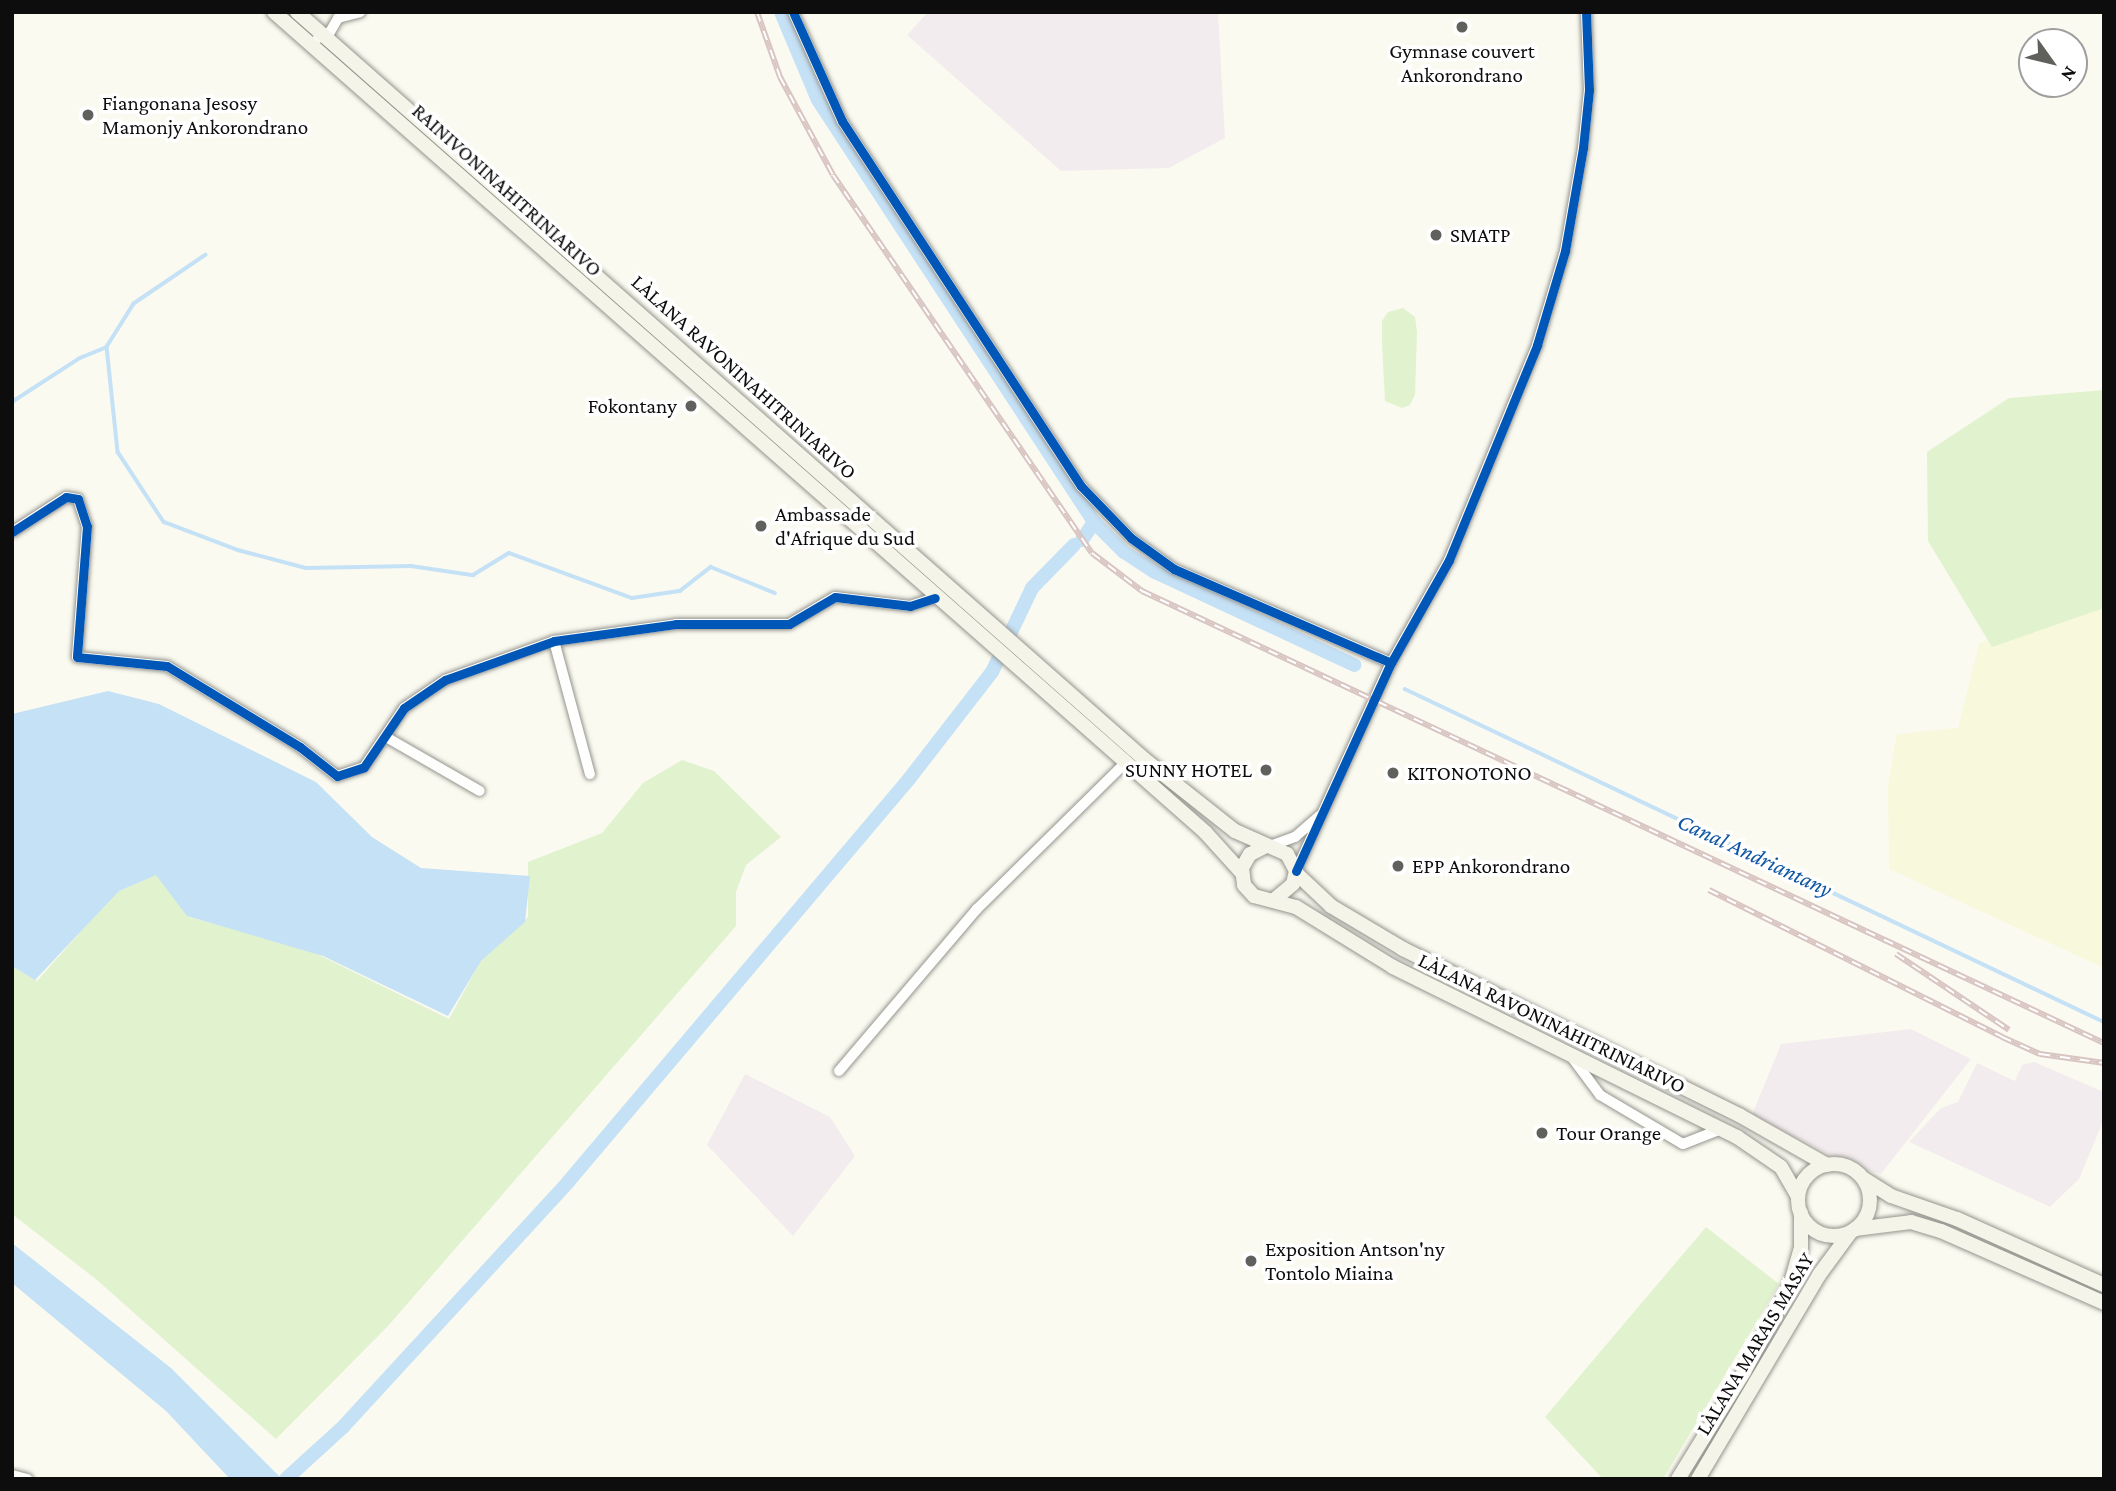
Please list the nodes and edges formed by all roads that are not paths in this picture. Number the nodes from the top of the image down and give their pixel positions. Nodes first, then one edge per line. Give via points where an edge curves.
1 (274, 12) edge
2 (297, 12) edge
3 (360, 12) edge
4 (793, 12) edge
5 (1586, 12) edge
6 (323, 33) junction
7 (310, 44) junction
8 (12, 532) edge
9 (935, 598) junction
10 (554, 641) junction
11 (994, 649) joint
12 (1391, 663) junction
13 (386, 737) junction
14 (1125, 763) junction
15 (590, 774) dead end
16 (480, 791) dead end
17 (1324, 812) junction
18 (1268, 846) junction
19 (1296, 872) junction
20 (1242, 873) junction
21 (1274, 900) junction
22 (1568, 1053) junction
23 (839, 1071) dead end
24 (1721, 1129) junction
25 (1826, 1165) junction
26 (1864, 1179) junction
27 (1798, 1197) junction
28 (1801, 1213) junction
29 (1853, 1231) junction
30 (2104, 1286) edge
31 (2104, 1303) edge
32 (12, 1475) edge
33 (27, 1479) edge
34 (1678, 1479) edge
35 (1698, 1479) edge

1 - 7 main road, RAINIVONINAHITRINIARIVO
2 - 6 main road, LÀLANA RAVONINAHITRINIARIVO
3 - 6 street via 338,18 330,32
4 - 12 street via 842,121 1082,486 1131,538 1174,569
5 - 12 street via 1589,90 1583,148 1572,218 1547,316 1449,560
6 - 7 street
6 - 18 main road, LÀLANA RAVONINAHITRINIARIVO via 1188,795 1235,831
7 - 9 main road, RAINIVONINAHITRINIARIVO
8 - 13 street via 66,497 78,499 85,510 77,657 167,666 300,747 337,776 364,767
9 - 10 street via 910,606 835,597 789,624 676,624
9 - 11 main road, RAINIVONINAHITRINIARIVO
10 - 13 street via 445,680 404,708
10 - 15 street
11 - 14 main road, LÀLANA RAVONINAHITRINIARIVO
12 - 17 street
13 - 16 street
14 - 20 main road, LÀLANA RAVONINAHITRINIARIVO via 1220,846
14 - 23 street via 977,909
17 - 18 street via 1305,831
17 - 19 street
18 - 19 main road, LÀLANA RAVONINAHITRINIARIVO via 1287,854
18 - 20 main road via 1247,858
19 - 21 main road via 1288,893
19 - 25 main road, LÀLANA RAVONINAHITRINIARIVO via 1341,914 1440,969 1740,1115
20 - 21 main road, LÀLANA RAVONINAHITRINIARIVO via 1250,893
21 - 22 main road, LÀLANA RAVONINAHITRINIARIVO via 1296,907 1431,986
22 - 24 main road, LÀLANA RAVONINAHITRINIARIVO
22 - 24 street via 1600,1095 1683,1144
24 - 27 main road, LÀLANA RAVONINAHITRINIARIVO via 1781,1167
25 - 26 main road via 1851,1168
25 - 27 main road via 1807,1177
26 - 29 main road via 1870,1201
26 - 30 main road via 1891,1196 1957,1219
27 - 28 main road
28 - 29 main road via 1821,1234
28 - 34 main road, LÀLANA MARAIS MASAY via 1799,1260 1784,1298
29 - 31 main road via 1911,1222 1958,1237
29 - 35 main road, LÀLANA MARAIS MASAY via 1822,1270
32 - 33 street

